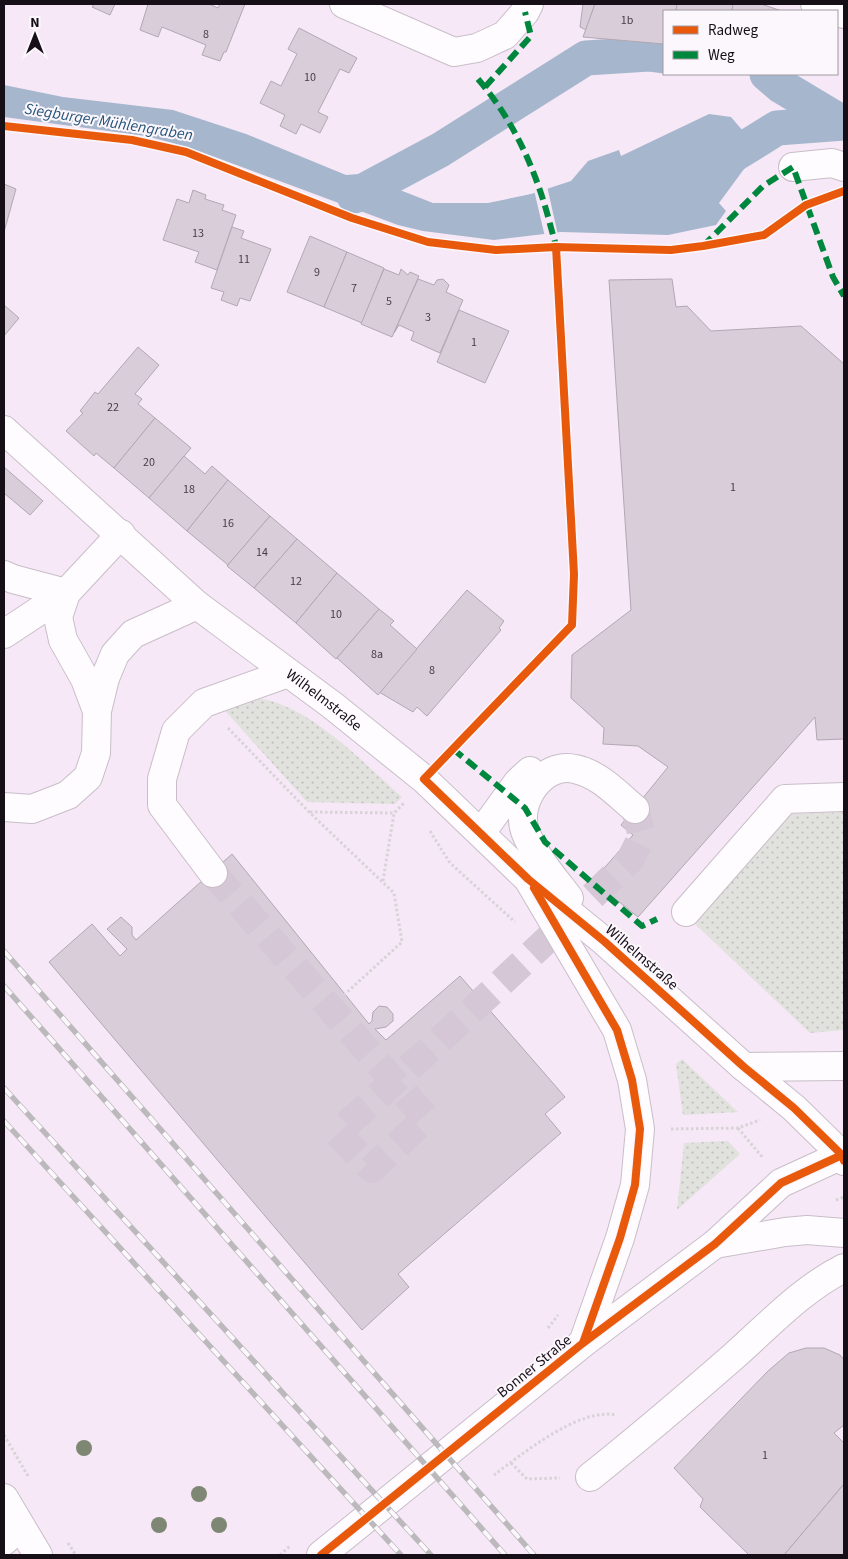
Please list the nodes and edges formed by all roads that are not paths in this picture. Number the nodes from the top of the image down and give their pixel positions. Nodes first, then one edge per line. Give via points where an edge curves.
1 (344, 4) edge
2 (529, 4) edge
3 (815, 4) edge
4 (832, 10) edge
5 (838, 165) edge
6 (793, 167) dead end
7 (4, 430) edge
8 (121, 534) junction
9 (4, 575) edge
10 (4, 587) edge
11 (66, 593) junction
12 (4, 597) edge
13 (196, 605) junction
14 (4, 634) edge
15 (288, 673) junction
16 (97, 710) junction
17 (844, 797) edge
18 (4, 807) edge
19 (481, 833) junction
20 (212, 873) tunnel mouth
21 (528, 879) junction
22 (686, 912) dead end
23 (605, 942) junction
24 (844, 1066) edge
25 (744, 1067) junction
26 (843, 1156) edge
27 (844, 1233) edge
28 (715, 1244) junction
29 (844, 1268) edge
30 (584, 1343) junction
31 (590, 1477) dead end
32 (4, 1498) edge
33 (12, 1534) edge
34 (38, 1555) edge
35 (322, 1555) edge

1 - 2 street via 454,52 477,48 505,35
3 - 4 street
5 - 6 street
7 - 8 street, Wilhelmstraße
8 - 11 street
8 - 13 street, Wilhelmstraße
9 - 11 street
10 - 11 street
11 - 12 street
11 - 14 street
11 - 16 street via 58,617 63,640 86,679
13 - 15 street, Wilhelmstraße
13 - 16 street via 133,634 115,654
15 - 19 street, Wilhelmstraße via 424,779
15 - 20 street via 204,703 176,731 162,779 162,805
16 - 18 street via 96,753 88,777 68,795 32,809
17 - 22 street via 785,799
19 - 21 street, Wilhelmstraße
19 - 23 street via 518,782 552,757 580,755 606,768 638,804 599,778 574,768 553,769 530,790 524,804 524,829 538,859
21 - 23 street, Wilhelmstraße
21 - 30 street via 617,1030 632,1080 640,1129 635,1185
23 - 25 street, Wilhelmstraße
24 - 25 street
25 - 26 street, Wilhelmstraße via 794,1108
26 - 28 street, Bonner Straße via 781,1183
27 - 28 street via 807,1230
28 - 30 street, Bonner Straße
29 - 31 street via 824,1278 657,1424
30 - 35 street, Bonner Straße
32 - 33 street
33 - 34 street

